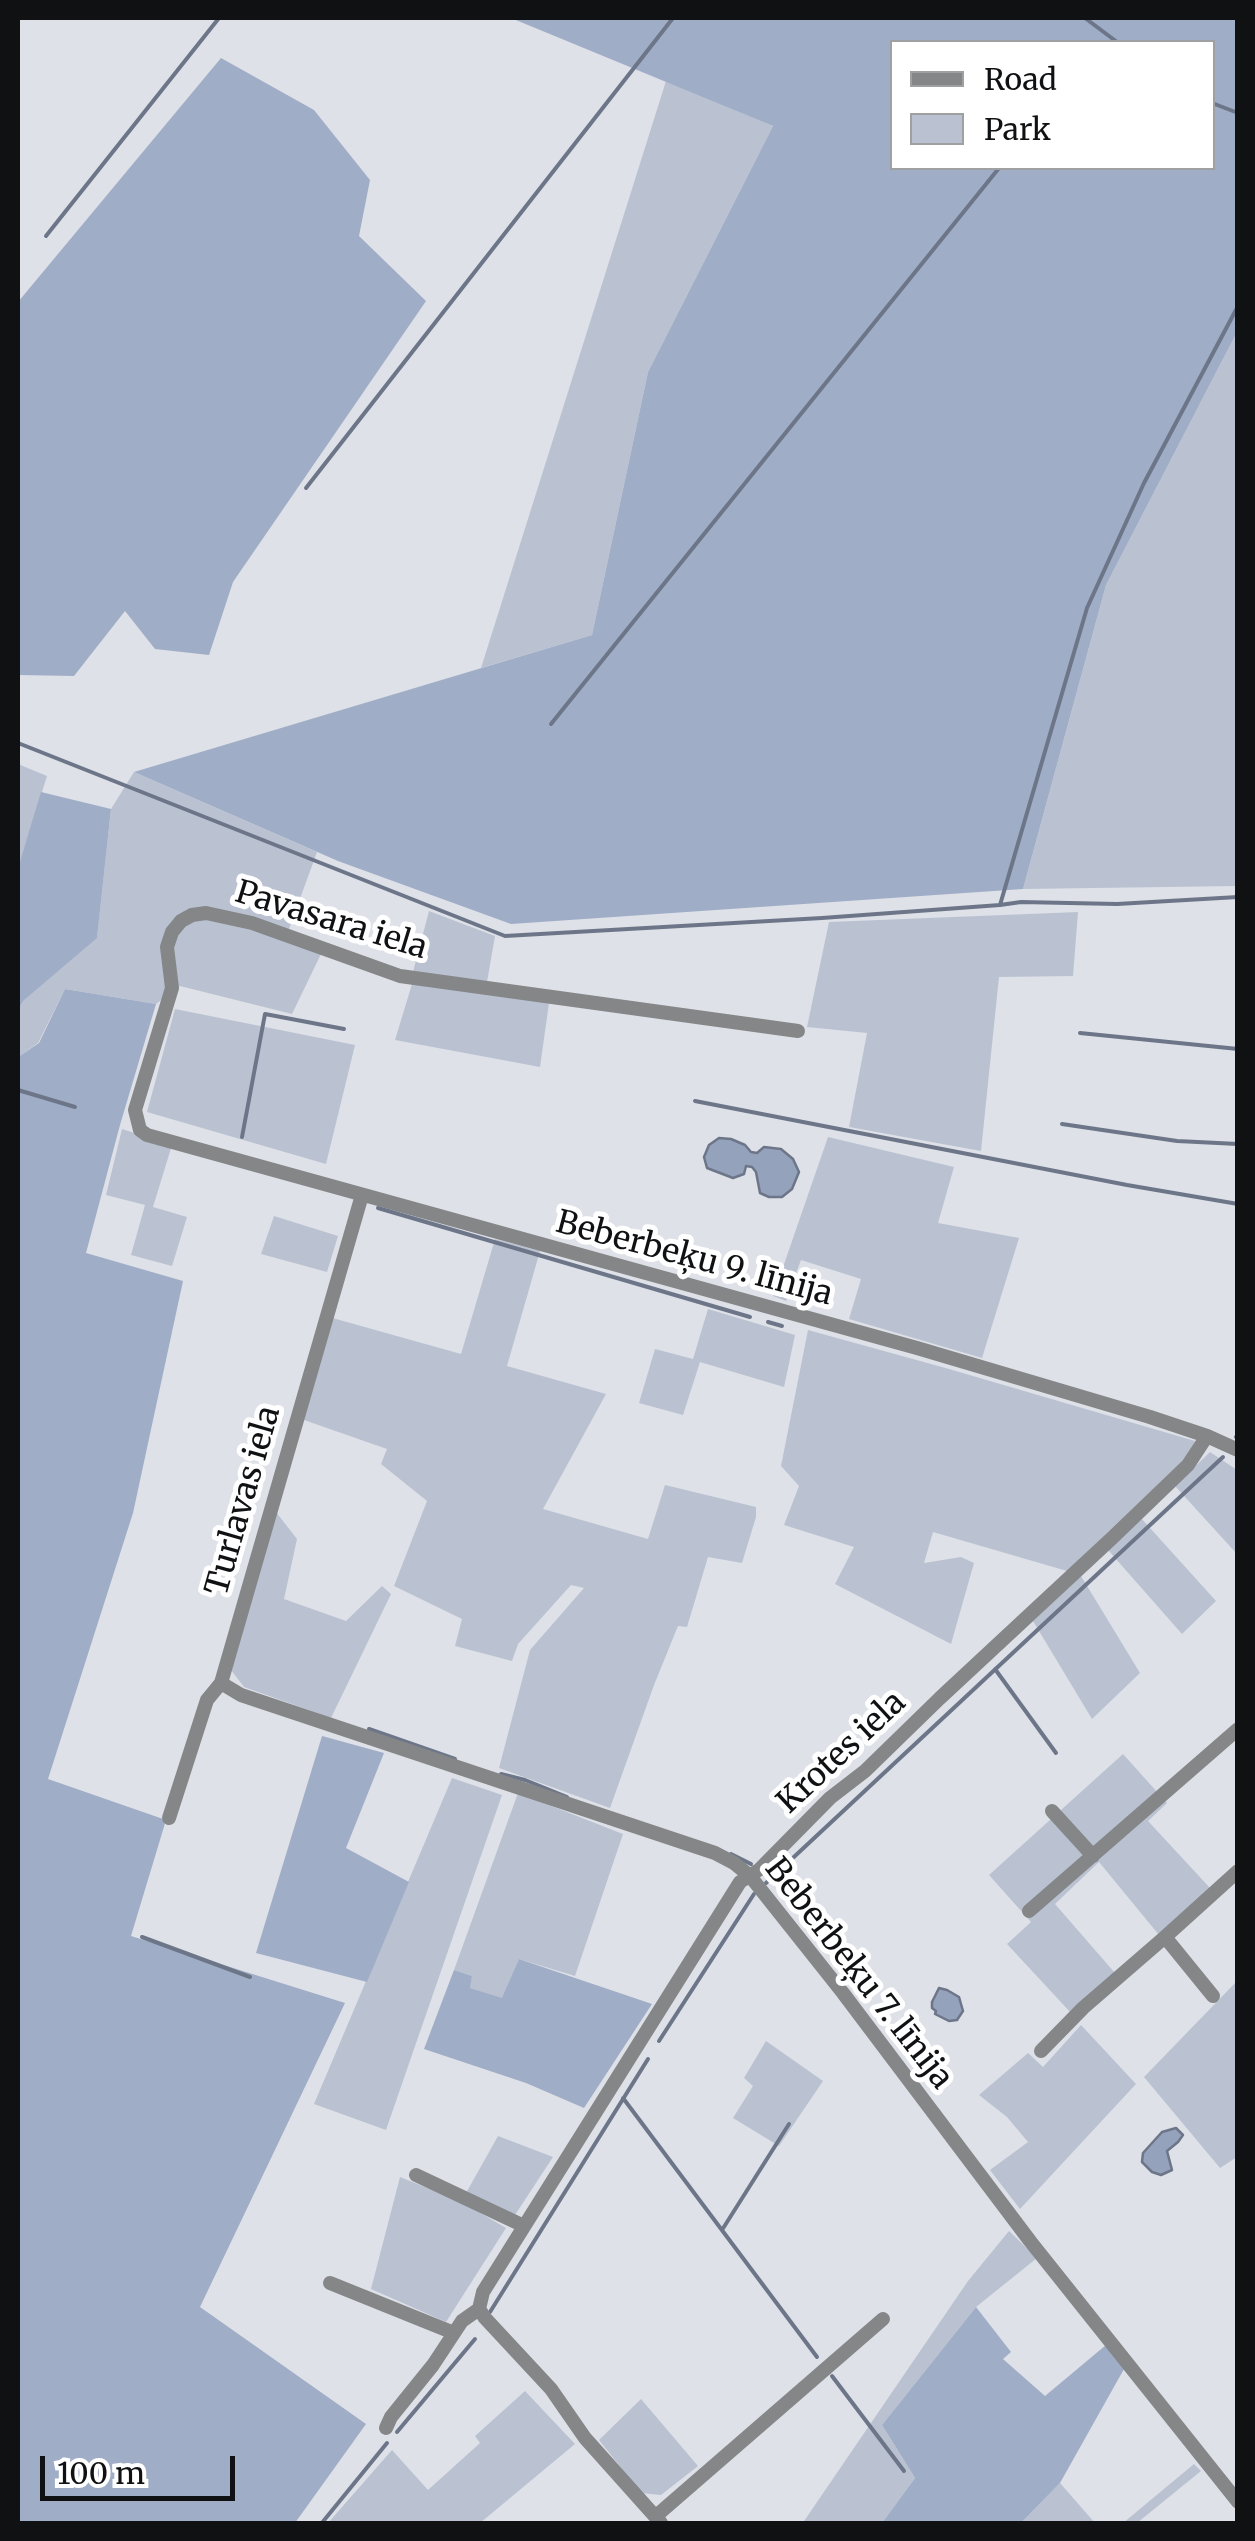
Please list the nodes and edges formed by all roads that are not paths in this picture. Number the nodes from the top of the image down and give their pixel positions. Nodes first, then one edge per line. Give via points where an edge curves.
1 (798, 1031) dead end
2 (138, 1125) joint
3 (362, 1195) junction
4 (1207, 1436) junction
5 (1238, 1450) edge
6 (221, 1683) junction
7 (1238, 1729) edge
8 (1052, 1810) dead end
9 (170, 1818) dead end
10 (1093, 1856) junction
11 (1238, 1871) edge
12 (750, 1876) junction
13 (1029, 1911) dead end
14 (1165, 1937) junction
15 (1214, 1996) dead end
16 (1040, 2051) dead end
17 (416, 2175) dead end
18 (524, 2226) junction
19 (330, 2283) dead end
20 (479, 2309) junction
21 (883, 2318) dead end
22 (454, 2332) junction
23 (386, 2428) dead end
24 (1238, 2502) edge
25 (659, 2520) edge

1 - 2 street, Pavasara iela via 400,976 206,912 181,921 167,946 172,988 135,1110
2 - 3 street, Beberbeķu 9. līnija via 147,1135
3 - 4 street, Beberbeķu 9. līnija
3 - 6 street, Turlavas iela
4 - 5 street, Beberbeķu 9. līnija
4 - 12 street, Krotes iela via 1188,1465
6 - 9 street, Turlavas iela via 208,1700
6 - 12 street, Beberbeķu 7. līnija via 240,1695 714,1854
7 - 10 street
8 - 10 street
10 - 13 street
11 - 14 street
12 - 18 street, Krotes iela via 740,1882
12 - 24 street, Beberbeķu 7. līnija
14 - 15 street
14 - 16 street
17 - 18 street
18 - 20 street, Krotes iela
19 - 22 street
20 - 22 street
20 - 25 street
21 - 25 street
22 - 23 street

